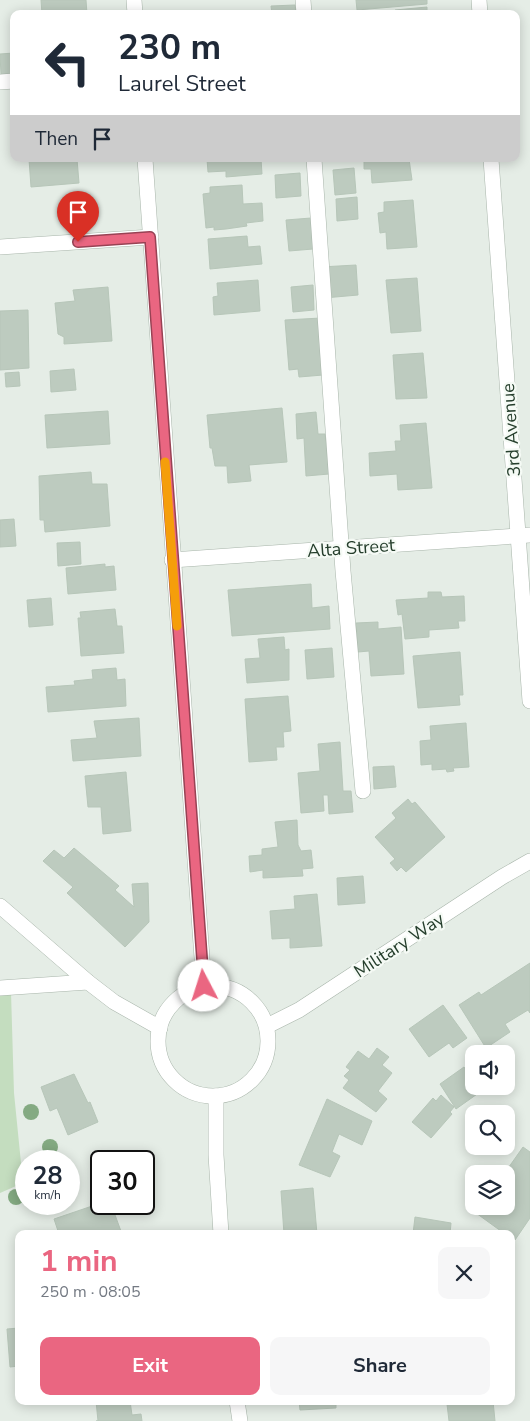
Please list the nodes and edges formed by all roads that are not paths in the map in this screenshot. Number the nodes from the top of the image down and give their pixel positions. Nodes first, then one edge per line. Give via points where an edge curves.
1 (145, 162) edge
2 (314, 162) edge
3 (491, 162) edge
4 (150, 237) junction
5 (0, 247) edge
6 (524, 536) edge
7 (342, 548) junction
8 (172, 560) junction
9 (530, 701) edge
10 (362, 791) dead end
11 (530, 861) edge
12 (0, 906) edge
13 (88, 982) junction
14 (204, 986) junction
15 (0, 988) edge
16 (267, 1026) junction
17 (160, 1028) junction
18 (216, 1096) junction
19 (221, 1230) edge
20 (238, 1405) edge
21 (240, 1421) edge

1 - 4 street
2 - 7 street
3 - 6 street, 3rd Avenue
4 - 5 street
4 - 8 street
6 - 7 street, Alta Street
6 - 9 street, 3rd Avenue
7 - 8 street, Alta Street
7 - 10 street
8 - 14 street
11 - 16 street, Military Way via 298,1010
12 - 13 street
13 - 15 street
13 - 17 street via 114,1002
14 - 16 street via 230,988 247,996 259,1009
14 - 17 street via 176,1000 165,1013
16 - 18 street via 268,1046 263,1065 252,1081 235,1092
17 - 18 street via 158,1045 171,1076 184,1088
18 - 19 street
20 - 21 street

